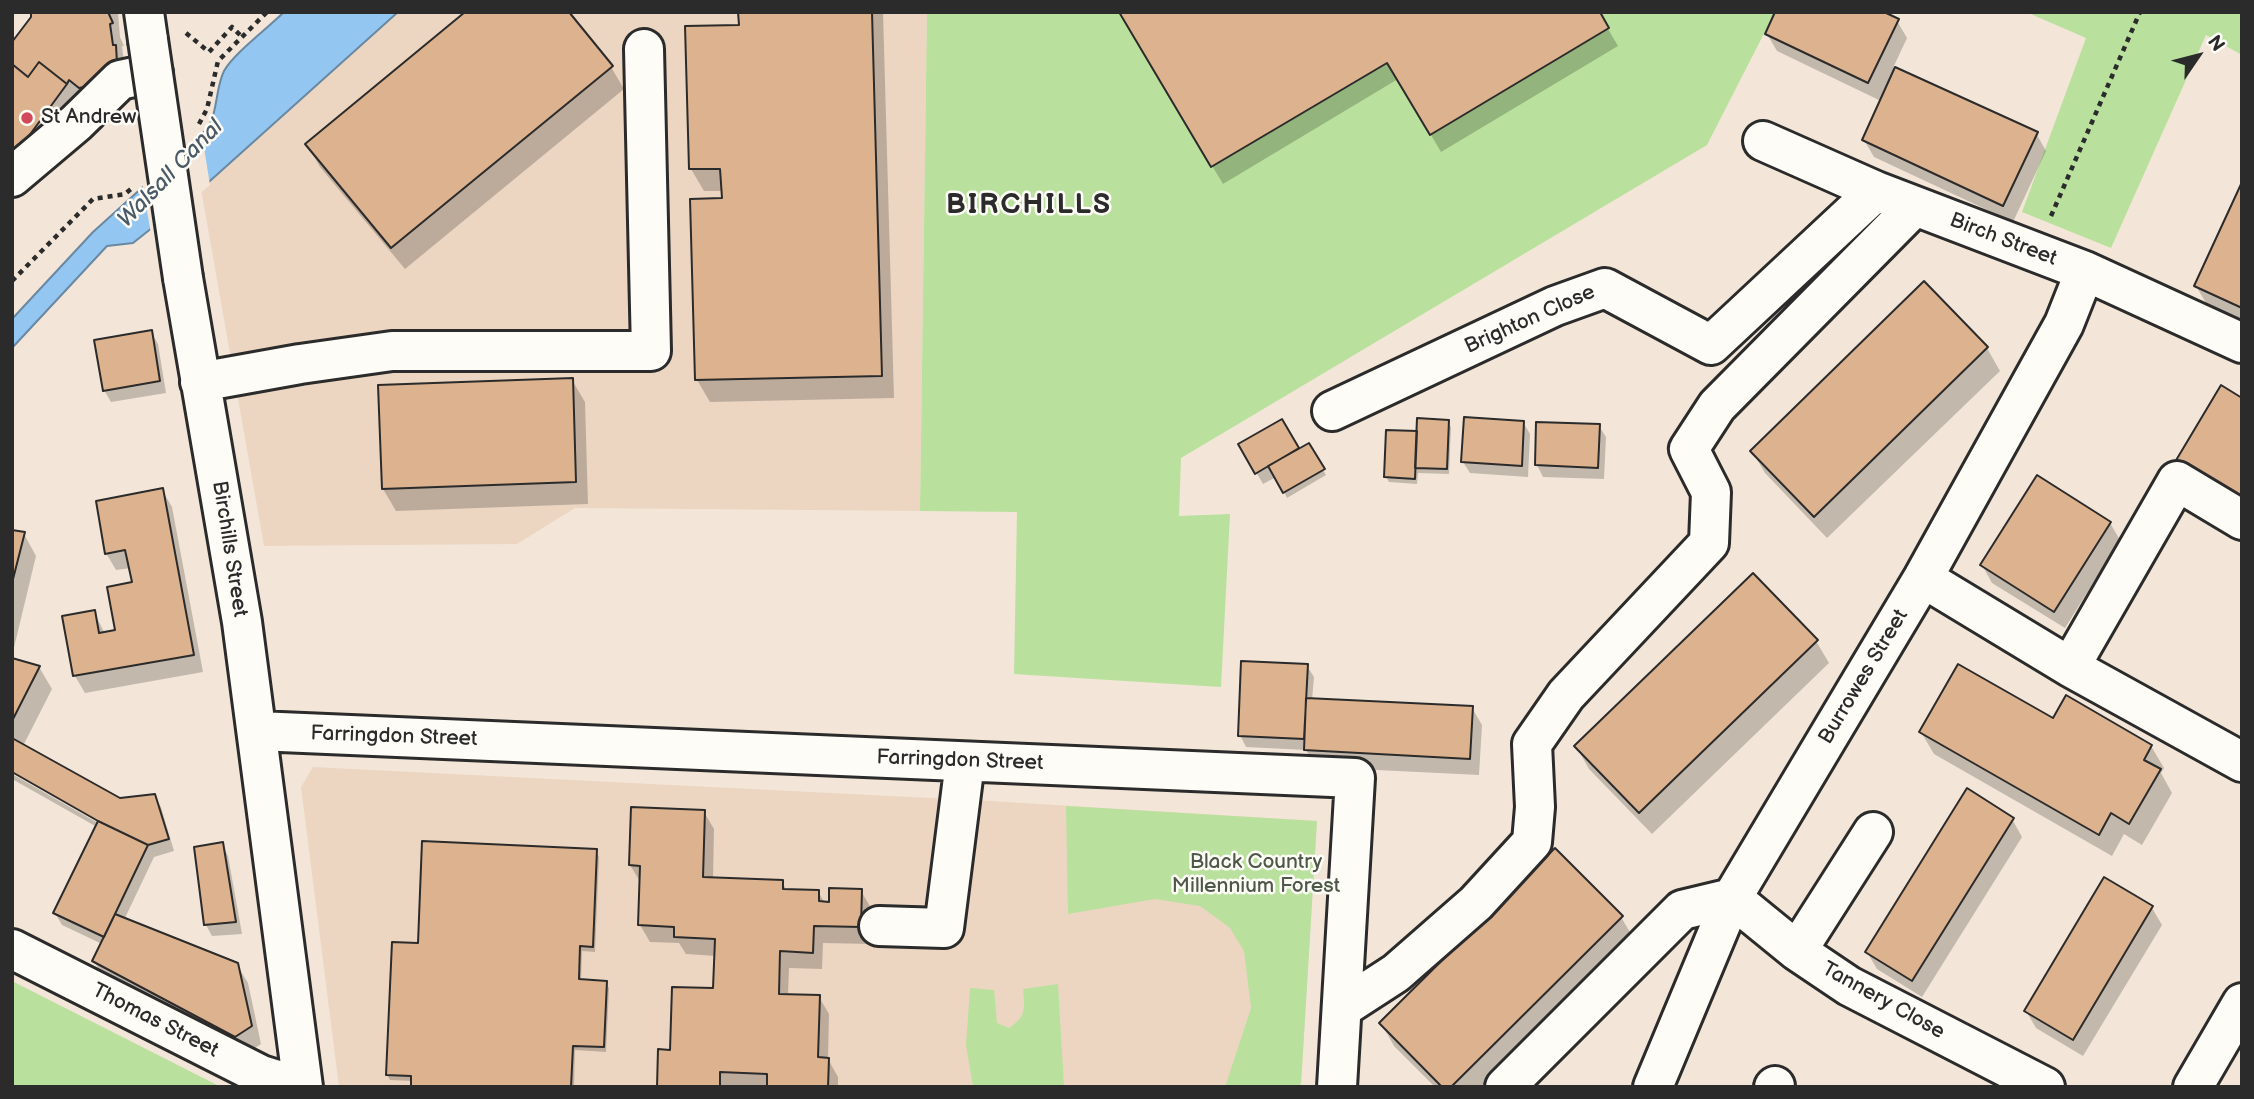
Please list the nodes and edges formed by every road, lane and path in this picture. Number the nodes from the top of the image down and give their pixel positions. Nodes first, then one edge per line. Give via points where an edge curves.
1 (2140, 12) edge
2 (185, 31) dead end
3 (241, 36) dead end
4 (148, 41) edge
5 (644, 49) dead end
6 (1763, 141) dead end
7 (12, 177) edge
8 (1876, 191) junction
9 (1915, 206) junction
10 (2035, 252) junction
11 (2085, 271) junction
12 (2242, 343) edge
13 (200, 382) junction
14 (1332, 411) dead end
15 (2242, 520) edge
16 (1923, 578) junction
17 (2070, 667) junction
18 (257, 732) junction
19 (964, 762) junction
20 (2242, 762) edge
21 (1873, 832) dead end
22 (1732, 898) junction
23 (879, 926) dead end
24 (12, 949) edge
25 (1797, 951) junction
26 (2242, 1003) edge
27 (1342, 1008) junction
28 (302, 1082) edge
29 (1337, 1087) edge
30 (1505, 1087) edge
31 (1653, 1087) edge
32 (2045, 1087) edge
33 (2193, 1087) edge

1 - 10 path
2 - 3 path via 209,52 232,27
4 - 7 main road via 120,80
4 - 13 main road, Birchills Street, bridge
5 - 13 main road via 651,351 393,351
6 - 8 main road, Birch Street
8 - 9 main road, Birch Street
8 - 14 main road, Brighton Close via 1711,345 1605,288 1555,306
9 - 10 main road, Birch Street
9 - 27 main road via 1717,406 1689,449 1711,492 1709,543 1566,695 1532,744 1532,842 1476,903 1387,981
10 - 11 main road, Birch Street
11 - 12 main road, Birch Street
11 - 16 main road, Burrowes Street via 2064,324
13 - 18 main road, Birchills Street
15 - 17 main road via 2177,481
16 - 17 main road
16 - 22 main road, Burrowes Street
17 - 20 main road
18 - 19 main road, Farringdon Street
18 - 28 main road, Birchills Street
19 - 23 main road via 944,928
19 - 27 main road, Farringdon Street via 1354,778
21 - 25 main road
22 - 25 main road, Tannery Close
22 - 30 main road via 1682,910
22 - 31 main road, Burrowes Street
24 - 28 main road, Thomas Street via 261,1075
25 - 32 main road, Tannery Close via 1849,986
26 - 33 main road
27 - 29 main road, Farringdon Street

